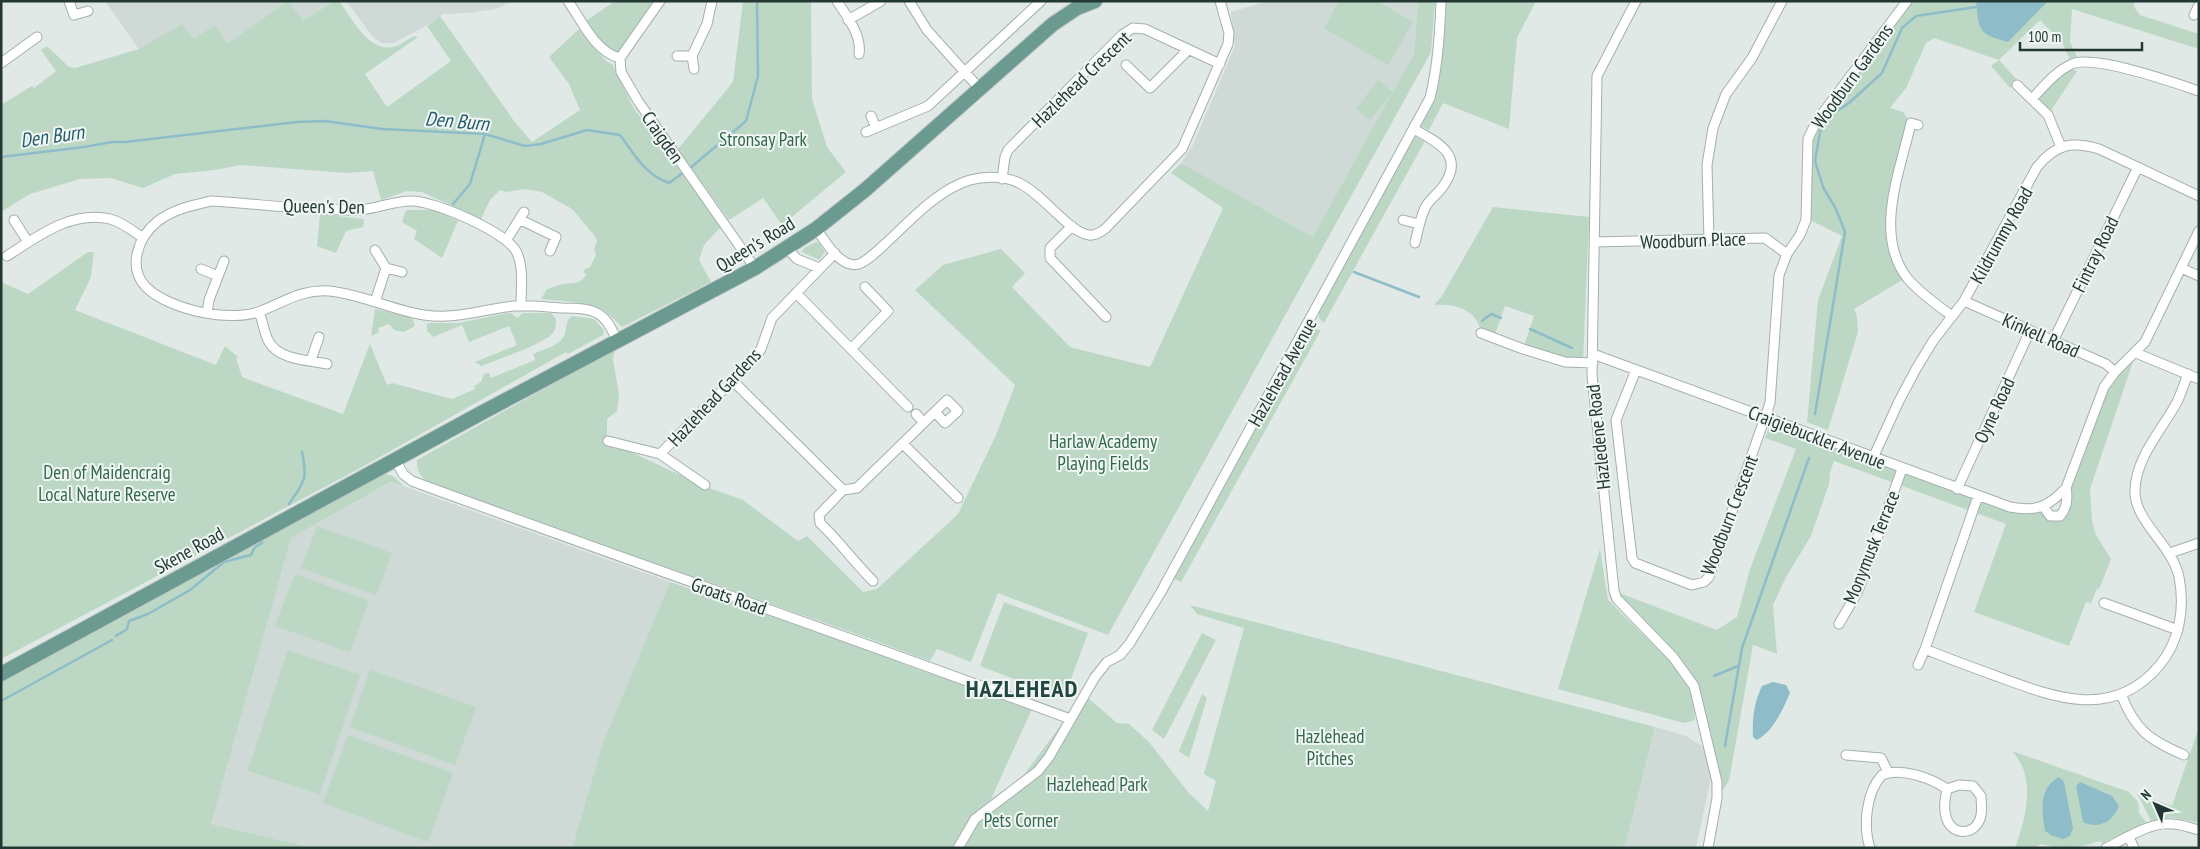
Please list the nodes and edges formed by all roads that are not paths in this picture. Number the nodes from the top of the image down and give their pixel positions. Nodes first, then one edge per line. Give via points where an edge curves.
1 (68, 1) edge
2 (568, 1) edge
3 (660, 1) edge
4 (712, 1) edge
5 (837, 1) edge
6 (881, 1) edge
7 (909, 1) edge
8 (1041, 1) edge
9 (1095, 1) edge
10 (1220, 1) edge
11 (1441, 1) edge
12 (1636, 1) edge
13 (1782, 1) edge
14 (1907, 1) edge
15 (2199, 5) edge
16 (88, 11) dead end
17 (2194, 15) dead end
18 (848, 20) junction
19 (37, 37) dead end
20 (1188, 50) junction
21 (859, 54) dead end
22 (677, 56) dead end
23 (692, 56) junction
24 (620, 58) junction
25 (1, 63) edge
26 (1220, 64) junction
27 (1126, 65) dead end
28 (694, 69) dead end
29 (964, 72) junction
30 (2017, 85) dead end
31 (980, 89) junction
32 (2199, 91) edge
33 (2032, 99) junction
34 (871, 116) dead end
35 (1918, 125) dead end
36 (876, 128) junction
37 (1414, 129) junction
38 (866, 132) dead end
39 (2061, 147) junction
40 (2138, 167) junction
41 (1002, 178) junction
42 (2199, 196) edge
43 (14, 220) dead end
44 (1403, 220) dead end
45 (1419, 224) junction
46 (1072, 226) junction
47 (816, 229) junction
48 (2199, 231) edge
49 (143, 238) junction
50 (507, 240) junction
51 (1709, 240) junction
52 (28, 242) junction
53 (1594, 242) junction
54 (1415, 243) dead end
55 (787, 248) junction
56 (375, 250) dead end
57 (550, 251) dead end
58 (835, 253) junction
59 (1787, 254) junction
60 (7, 256) dead end
61 (224, 261) dead end
62 (386, 268) junction
63 (755, 268) junction
64 (819, 268) junction
65 (2181, 268) junction
66 (201, 269) dead end
67 (402, 272) dead end
68 (218, 276) junction
69 (2199, 276) edge
70 (865, 287) dead end
71 (796, 294) junction
72 (1964, 301) junction
73 (375, 302) junction
74 (521, 306) junction
75 (259, 312) junction
76 (207, 313) junction
77 (1106, 316) dead end
78 (1952, 316) junction
79 (2030, 331) junction
80 (1481, 333) dead end
81 (319, 337) dead end
82 (617, 340) junction
83 (2053, 340) junction
84 (851, 349) junction
85 (2136, 353) junction
86 (1593, 359) junction
87 (311, 360) junction
88 (327, 364) dead end
89 (1636, 370) junction
90 (2115, 372) junction
91 (2188, 374) junction
92 (2199, 379) edge
93 (733, 381) junction
94 (908, 406) dead end
95 (935, 412) dead end
96 (916, 414) dead end
97 (1765, 417) junction
98 (924, 423) junction
99 (608, 441) dead end
100 (903, 444) junction
101 (660, 454) junction
102 (1872, 458) junction
103 (396, 461) junction
104 (1902, 469) junction
105 (705, 485) dead end
106 (2066, 488) junction
107 (1957, 489) junction
108 (843, 490) junction
109 (1978, 496) junction
110 (958, 498) dead end
111 (2043, 506) junction
112 (2199, 543) edge
113 (2170, 553) junction
114 (873, 581) dead end
115 (2104, 603) dead end
116 (1838, 624) dead end
117 (2178, 630) junction
118 (1925, 649) junction
119 (1918, 665) dead end
120 (1, 674) edge
121 (2121, 694) junction
122 (1070, 719) junction
123 (1846, 755) dead end
124 (2184, 755) dead end
125 (1885, 774) junction
126 (1947, 789) junction
127 (2199, 830) edge
128 (2129, 837) junction
129 (958, 848) edge
130 (1708, 848) edge
131 (1870, 848) edge
132 (2106, 848) edge
133 (2134, 848) edge

1 - 16 street via 74,15
2 - 24 street via 596,42 609,56
3 - 24 street
4 - 23 street via 707,24
5 - 18 street
6 - 18 street
7 - 29 street via 927,30
8 - 29 street
9 - 31 main road, Queen's Road via 1077,8 1054,24
10 - 26 street via 1228,44
11 - 37 street, Hazlehead Avenue via 1435,77 1430,98
12 - 53 street, Hazledene Road via 1597,76
13 - 51 street via 1752,58 1726,94 1712,128 1707,165
14 - 59 street, Woodburn Gardens via 1816,122 1808,139 1806,220
15 - 17 street
18 - 21 street via 858,38
19 - 25 street
20 - 26 street, Hazlehead Crescent
20 - 27 street, Hazlehead Crescent via 1150,88
20 - 41 street, Hazlehead Crescent via 1145,29 1133,28 1122,35 1008,150
22 - 23 street
23 - 28 street
24 - 63 street, Craigden via 622,72 638,101
26 - 46 street via 1176,157 1099,233 1090,235
29 - 31 street
29 - 36 street via 928,106
30 - 33 street
31 - 47 main road, Queen's Road via 901,160
32 - 33 street via 2122,67 2075,63 2052,78
33 - 39 street via 2048,115
34 - 36 street
35 - 78 street via 1911,124 1909,132 1891,211 1891,240 1899,266 1907,277
36 - 38 street
37 - 45 street via 1441,144 1452,168 1443,187 1426,206
37 - 122 street, Hazlehead Avenue via 1157,599 1130,643 1095,677
39 - 40 street via 2082,144
39 - 72 street, Kildrummy Road via 2048,154 2037,167
40 - 42 street
40 - 83 street, Fintray Road
41 - 46 street via 1019,182
41 - 58 street via 976,179 950,188 861,263 851,264
43 - 52 street
44 - 45 street
45 - 54 street
46 - 77 street via 1050,248 1050,258
47 - 55 main road, Queen's Road
47 - 58 street
48 - 65 street, Craigiebuckler Avenue
49 - 50 street, Queen's Den via 158,221 187,206 211,201 361,210 413,200 432,203
49 - 52 street via 111,219 92,217 54,227
49 - 76 street, Queen's Den via 136,256 138,276 144,285 170,303
50 - 57 street via 522,216 556,237
50 - 74 street via 517,252
51 - 53 street, Woodburn Place
51 - 59 street, Woodburn Place via 1765,238
52 - 60 street
53 - 86 street, Hazledene Road
55 - 63 main road, Queen's Road
55 - 64 street via 797,259
56 - 62 street
58 - 64 street, Hazlehead Gardens
59 - 97 street, Woodburn Gardens via 1779,275 1770,403
61 - 68 street
62 - 67 street
62 - 73 street
63 - 82 main road, Queen's Road
64 - 71 street, Hazlehead Gardens
65 - 69 street
65 - 85 street, Craigiebuckler Avenue via 2145,342
66 - 68 street
68 - 76 street
70 - 84 street via 888,311
71 - 84 street
71 - 93 street, Hazlehead Gardens via 772,318 761,349
72 - 78 street, Kildrummy Road
72 - 79 street, Kinkell Road
73 - 74 street, Queen's Den via 424,315 457,317
73 - 75 street, Queen's Den via 328,291 308,292 288,297
74 - 82 street, Queen's Den via 591,311 605,319
75 - 76 street, Queen's Den via 234,316
75 - 87 street via 274,349 285,355
78 - 102 street, Kildrummy Road via 1916,368
79 - 83 street, Kinkell Road
79 - 107 street, Oyne Road
80 - 86 street, Craigiebuckler Avenue via 1565,362
81 - 87 street
82 - 103 main road, Queen's Road
83 - 90 street, Kinkell Road via 2106,364
84 - 94 street
85 - 90 street, Craigiebuckler Avenue
85 - 91 street
86 - 89 street, Craigiebuckler Avenue
86 - 130 street, Hazledene Road via 1614,591 1617,599 1673,657 1694,686 1717,782
87 - 88 street
89 - 97 street, Craigiebuckler Avenue
89 - 97 street, Woodburn Crescent via 1616,420 1632,558 1635,563 1692,585 1710,577
90 - 106 street, Craigiebuckler Avenue via 2104,386
91 - 92 street
91 - 113 street via 2178,400 2144,458 2135,491 2142,515
93 - 101 street, Hazlehead Gardens
93 - 108 street
95 - 98 street
96 - 98 street
97 - 102 street, Craigiebuckler Avenue
98 - 100 street
99 - 101 street, Hazlehead Gardens
100 - 108 street via 857,488
100 - 110 street
101 - 105 street, Hazlehead Gardens
102 - 104 street, Craigiebuckler Avenue
103 - 120 main road, Skene Road
103 - 122 street, Groats Road via 412,481
104 - 107 street, Craigiebuckler Avenue
104 - 116 street, Monymusk Terrace via 1858,591
106 - 111 street, Craigiebuckler Avenue
106 - 111 street, Craigiebuckler Avenue via 2068,498 2060,516 2050,516
107 - 109 street, Craigiebuckler Avenue
108 - 114 street via 818,519
109 - 111 street, Craigiebuckler Avenue via 2025,510
109 - 118 street
112 - 113 street
113 - 117 street via 2180,592
115 - 117 street
117 - 121 street via 2168,655 2144,680
118 - 119 street
118 - 121 street via 2055,697 2088,700
121 - 124 street via 2128,714 2148,737
122 - 129 street, Hazlehead Avenue via 1038,771 975,819
123 - 125 street via 1881,758
125 - 126 street via 1897,772 1936,781
125 - 131 street via 1872,790 1866,828
126 - 126 street via 1948,822 1960,832 1975,828 1982,814 1981,796 1977,790 1973,786 1959,785
127 - 128 street via 2170,823
128 - 132 street
128 - 133 street

